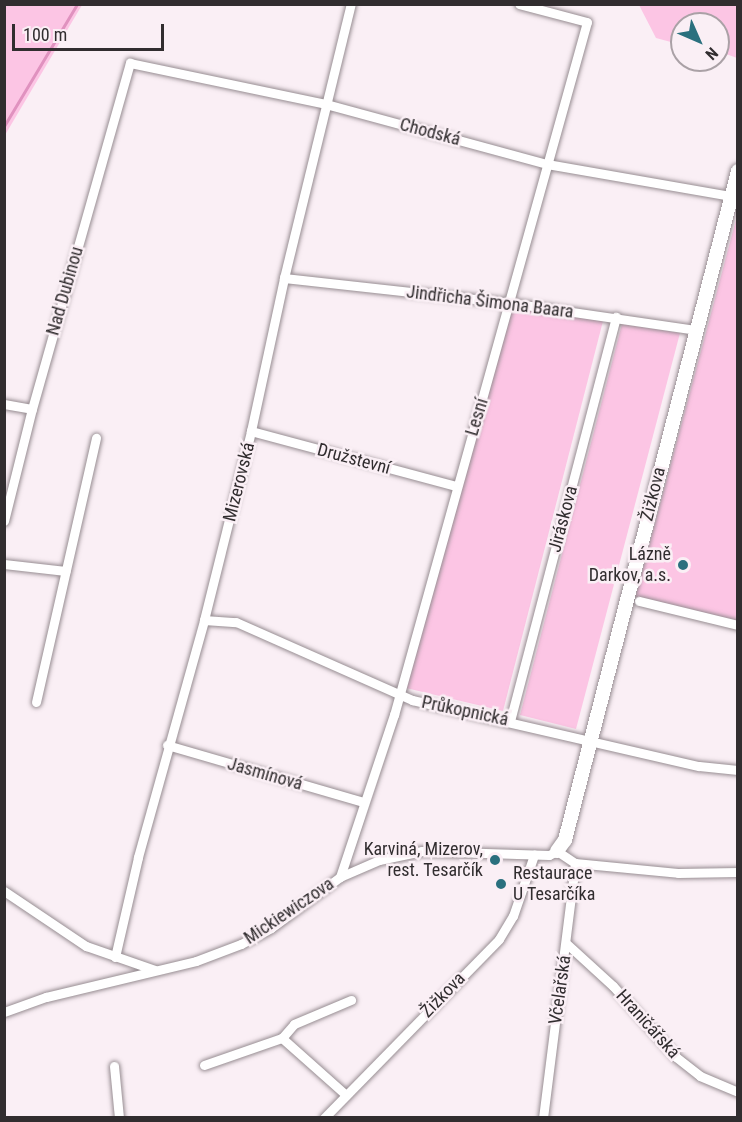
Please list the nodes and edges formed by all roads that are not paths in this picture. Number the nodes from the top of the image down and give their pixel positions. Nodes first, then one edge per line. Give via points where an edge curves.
1 (351, 4) edge
2 (519, 4) edge
3 (130, 63) joint
4 (326, 104) junction
5 (547, 164) junction
6 (738, 171) edge
7 (732, 196) junction
8 (284, 278) junction
9 (511, 303) junction
10 (616, 317) junction
11 (696, 330) junction
12 (4, 404) edge
13 (32, 409) junction
14 (251, 431) junction
15 (96, 438) dead end
16 (456, 486) junction
17 (4, 521) edge
18 (4, 564) edge
19 (66, 571) junction
20 (639, 601) dead end
21 (204, 620) junction
22 (738, 625) edge
23 (398, 695) junction
24 (36, 702) dead end
25 (510, 721) junction
26 (590, 740) junction
27 (167, 745) junction
28 (738, 770) edge
29 (363, 802) junction
30 (557, 851) junction
31 (534, 855) junction
32 (576, 863) junction
33 (738, 872) edge
34 (340, 877) junction
35 (4, 891) edge
36 (567, 944) junction
37 (115, 957) junction
38 (158, 971) junction
39 (351, 1000) dead end
40 (4, 1012) edge
41 (282, 1038) junction
42 (204, 1065) dead end
43 (114, 1066) dead end
44 (738, 1092) edge
45 (346, 1095) junction
46 (119, 1118) edge
47 (324, 1118) edge
48 (543, 1118) edge

1 - 4 street, Mizerovská
2 - 5 street, Lesní via 587,22
3 - 4 street, Chodská
3 - 13 street, Nad Dubinou
4 - 5 street, Chodská
4 - 8 street, Mizerovská
5 - 7 street, Chodská
5 - 9 street, Lesní
6 - 7 street, Žižkova
7 - 11 street, Žižkova
8 - 9 street, Jindřicha Šimona Baara
8 - 14 street, Mizerovská
9 - 10 street, Jindřicha Šimona Baara
9 - 16 street, Lesní
10 - 11 street, Jindřicha Šimona Baara
10 - 25 street, Jiráskova
11 - 26 street, Žižkova
12 - 13 street
13 - 17 street, Nad Dubinou
14 - 16 street, Družstevní
14 - 21 street, Mizerovská
15 - 19 street
16 - 23 street, Lesní
18 - 19 street
19 - 24 street
20 - 22 street
21 - 23 street, Průkopnická via 236,622
21 - 27 street, Mizerovská
23 - 25 street, Průkopnická
23 - 29 street, Lesní
25 - 26 street, Průkopnická
26 - 28 street, Průkopnická via 699,766
26 - 30 street, Žižkova via 565,840
27 - 29 street, Jasmínová
27 - 37 street, Mizerovská
29 - 34 street, Lesní
30 - 31 street, Mickiewiczova
30 - 32 street
31 - 34 street, Mickiewiczova via 422,851 379,860
31 - 45 street, Žižkova via 513,916 499,939
32 - 33 street via 678,873
32 - 36 street, Včelařská
34 - 38 street, Mickiewiczova via 271,928 241,944
35 - 37 street via 86,946
36 - 44 street, Hraničářská via 613,986 676,1057 700,1076
36 - 48 street, Včelařská
37 - 38 street
38 - 40 street, Mickiewiczova via 46,997
39 - 41 street via 294,1024
41 - 42 street
41 - 45 street
43 - 46 street
45 - 47 street, Žižkova

